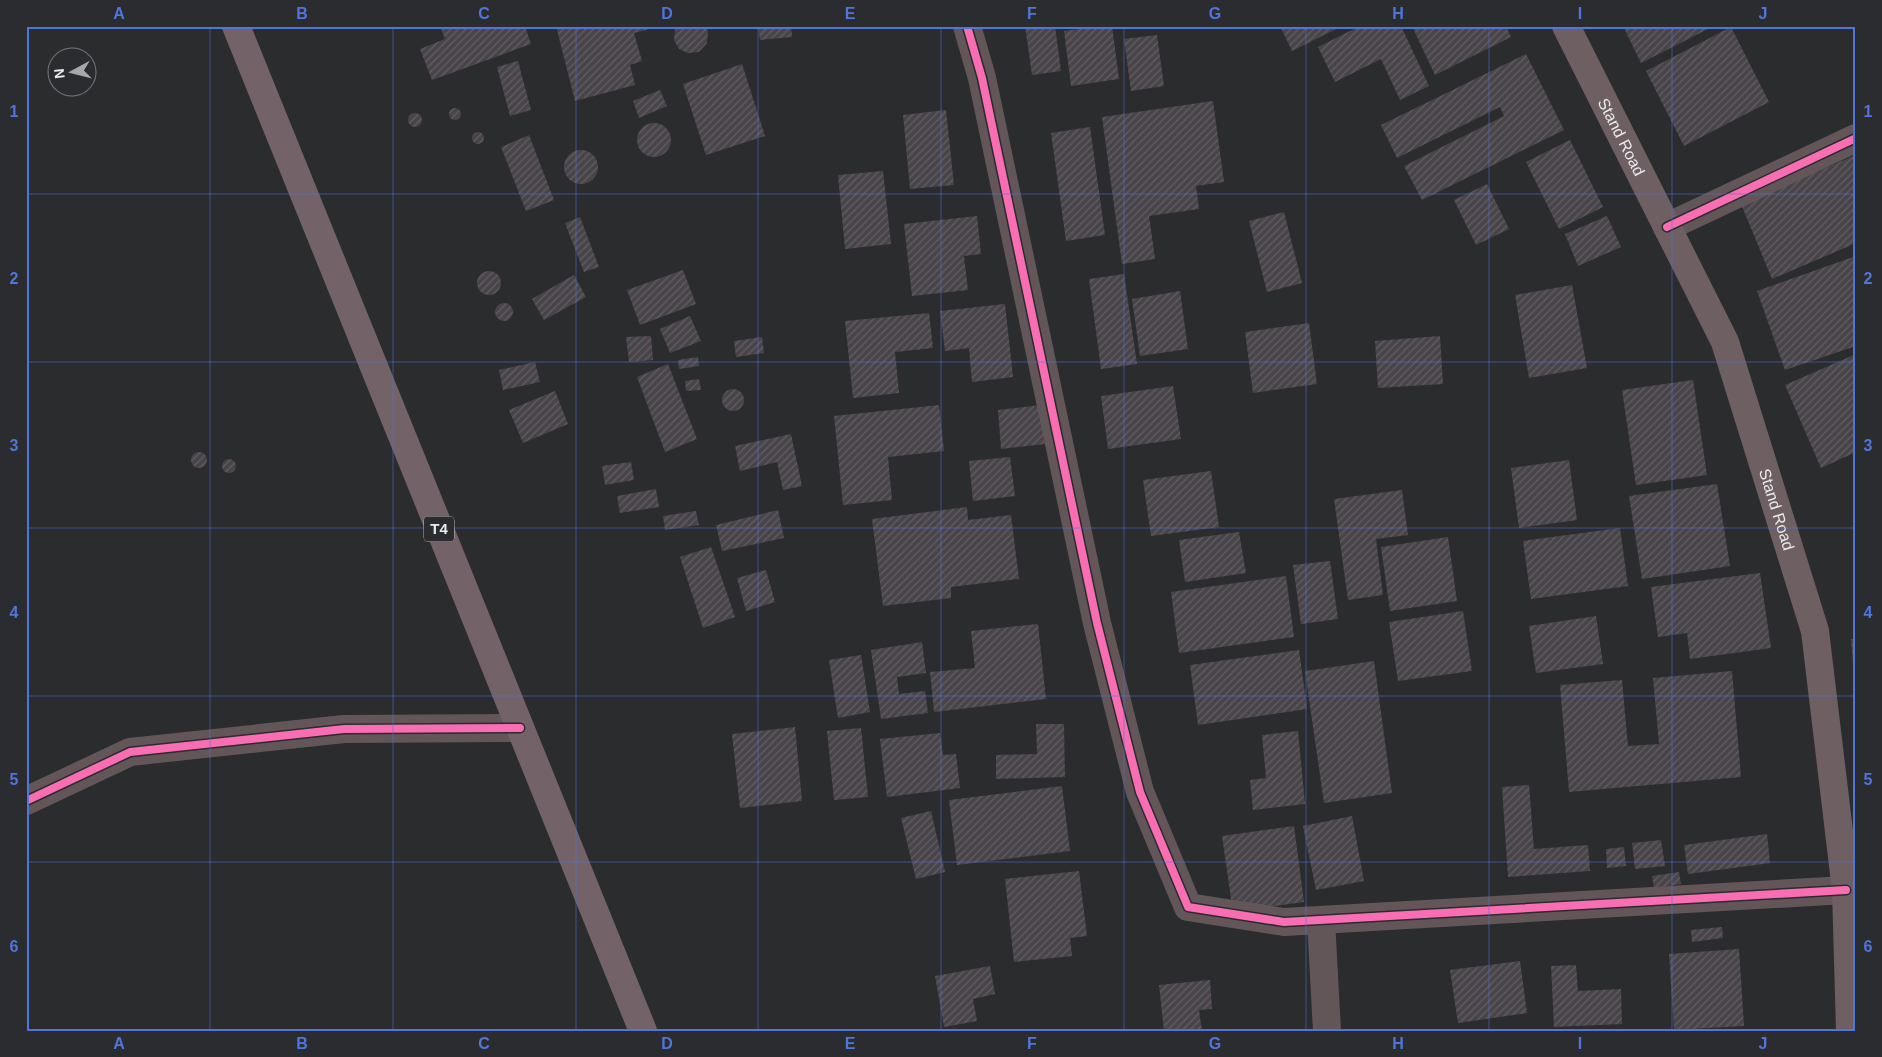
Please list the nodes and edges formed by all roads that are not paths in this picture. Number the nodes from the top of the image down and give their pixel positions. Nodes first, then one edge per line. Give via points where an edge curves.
1 (236, 26) edge
2 (967, 26) edge
3 (1566, 26) edge
4 (1851, 135) edge
5 (1667, 227) junction
6 (520, 728) junction
7 (26, 801) edge
8 (1846, 890) junction
9 (1321, 920) junction
10 (643, 1031) edge
11 (1327, 1031) edge
12 (1850, 1031) edge

1 - 6 highway, T4
2 - 9 street via 982,78 1097,623 1140,792 1188,907 1284,922
3 - 5 main road, Stand Road
4 - 5 street
5 - 8 main road, Stand Road via 1725,342 1815,631
6 - 7 street via 344,730 130,752
6 - 10 highway, T4
8 - 9 street
8 - 12 main road, Stand Road
9 - 11 street

